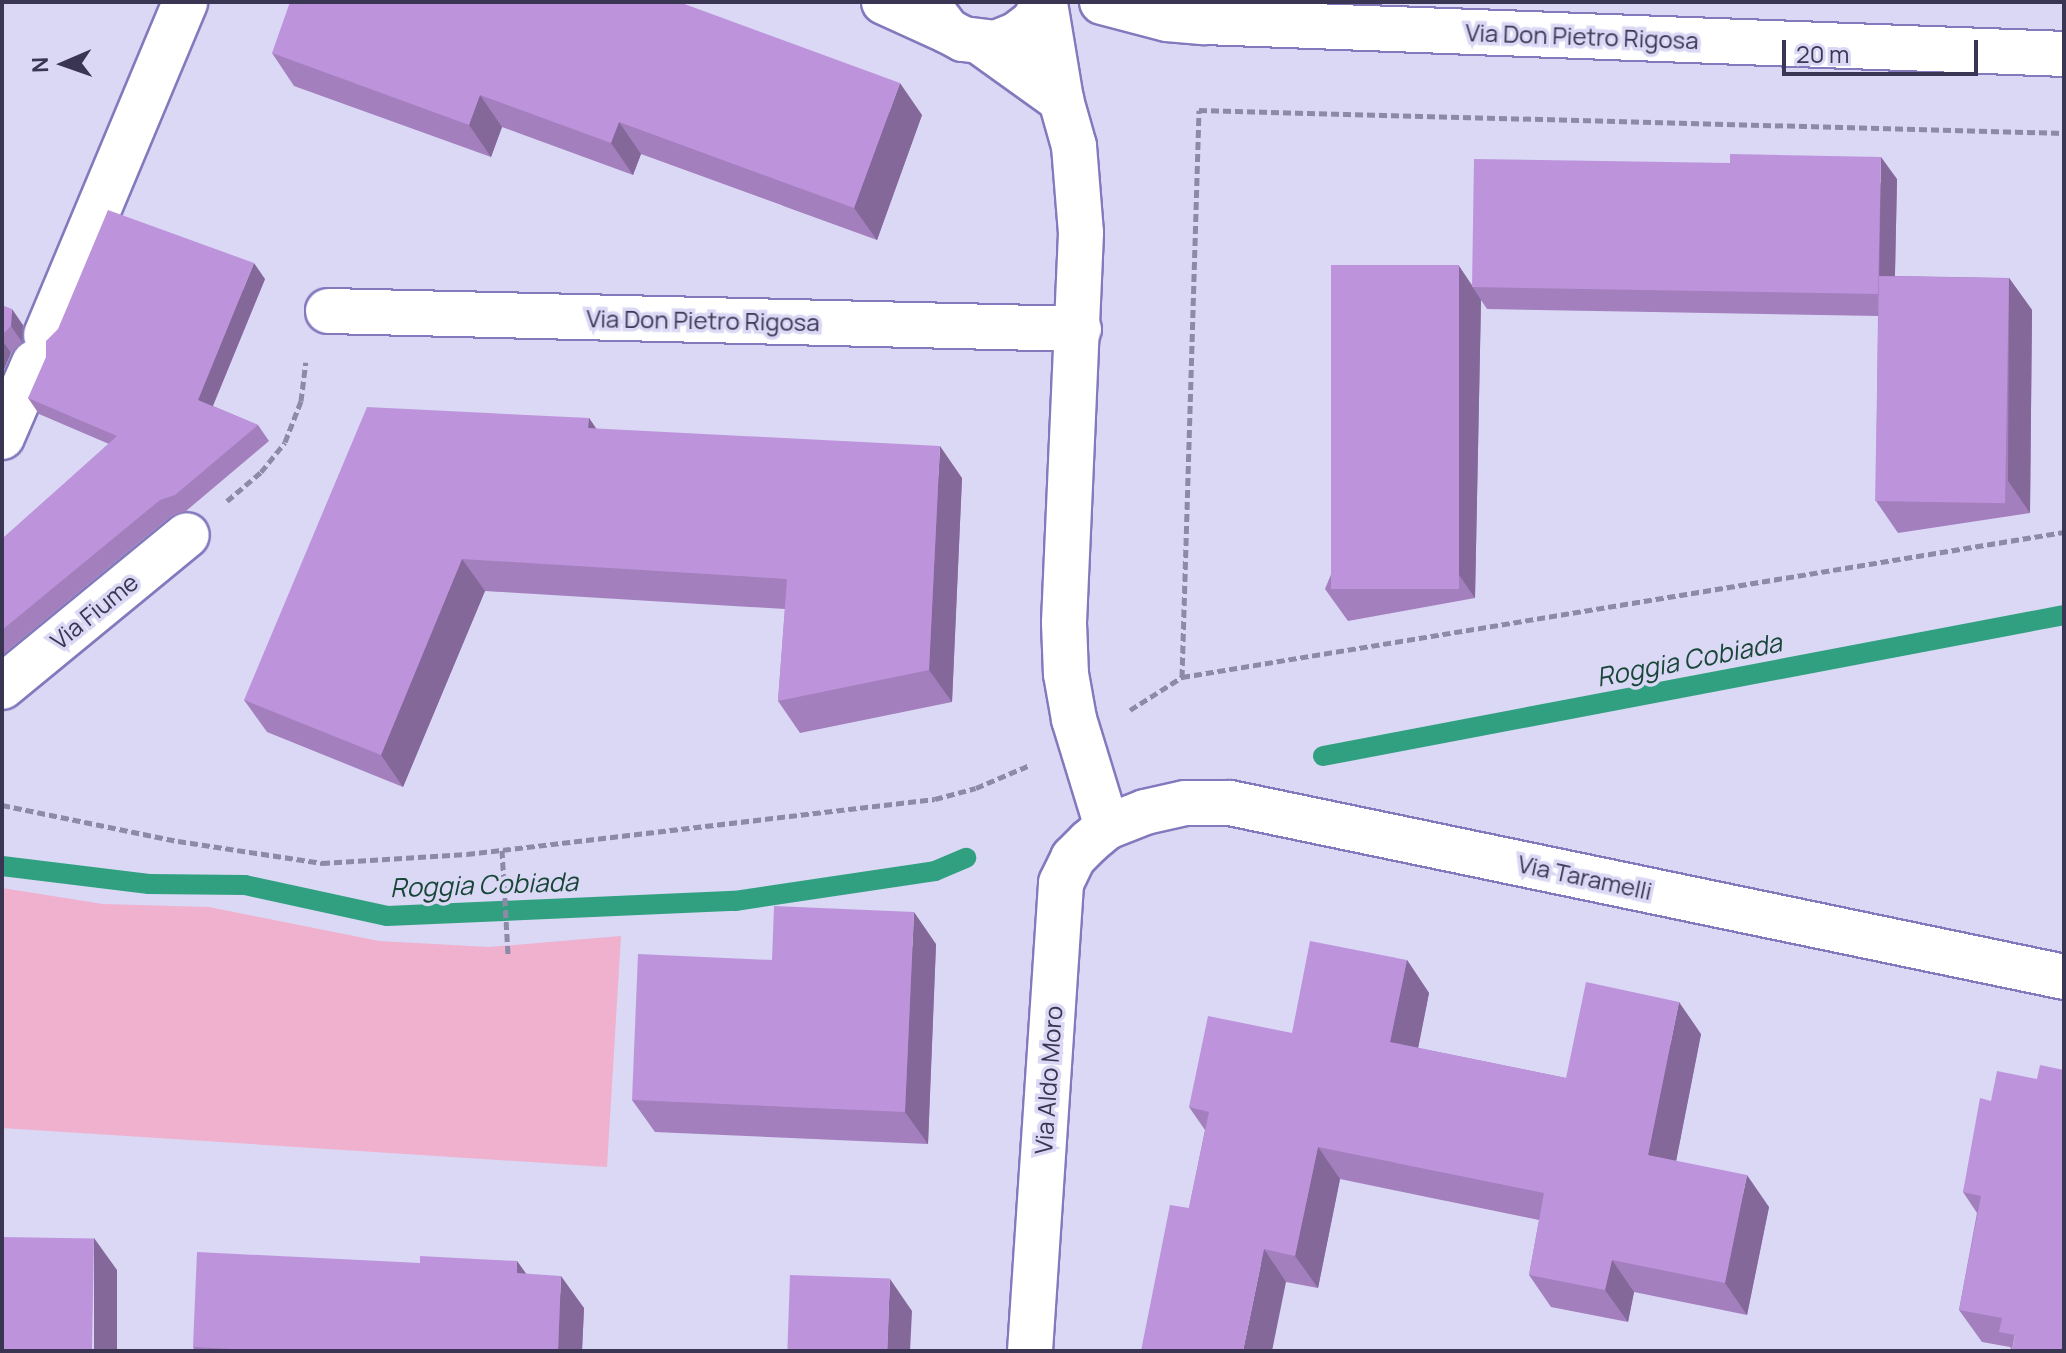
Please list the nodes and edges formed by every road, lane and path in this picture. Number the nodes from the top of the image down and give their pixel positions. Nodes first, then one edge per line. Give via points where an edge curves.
1 (185, 2) edge
2 (884, 2) edge
3 (1045, 2) edge
4 (1102, 2) edge
5 (951, 25) edge
6 (2064, 54) edge
7 (1061, 100) junction
8 (2064, 133) edge
9 (328, 311) joint
10 (1079, 329) junction
11 (2, 437) edge
12 (2064, 532) edge
13 (187, 535) joint
14 (1182, 677) junction
15 (2, 687) edge
16 (1131, 710) dead end
17 (1021, 770) dead end
18 (2, 805) edge
19 (1107, 827) junction
20 (502, 850) junction
21 (508, 955) dead end
22 (2064, 977) edge
23 (1030, 1351) edge

1 - 11 street
2 - 5 street
3 - 5 street via 1033,22 996,43
3 - 7 street
4 - 6 street, Via Don Pietro Rigosa via 1167,19 1205,22
5 - 7 street
7 - 10 street via 1074,146 1078,188
8 - 14 path via 1199,110
9 - 10 street, Via Don Pietro Rigosa
9 - 13 path via 317,318 309,338 301,401 285,442 261,472
10 - 19 street via 1066,674
12 - 14 path
13 - 15 street, Via Fiume
14 - 16 path
17 - 20 path via 935,799
18 - 20 path via 178,841 322,863
19 - 22 street, Via Taramelli via 1171,806 1230,803
19 - 23 street, Via Aldo Moro via 1073,858 1061,883
20 - 21 path

